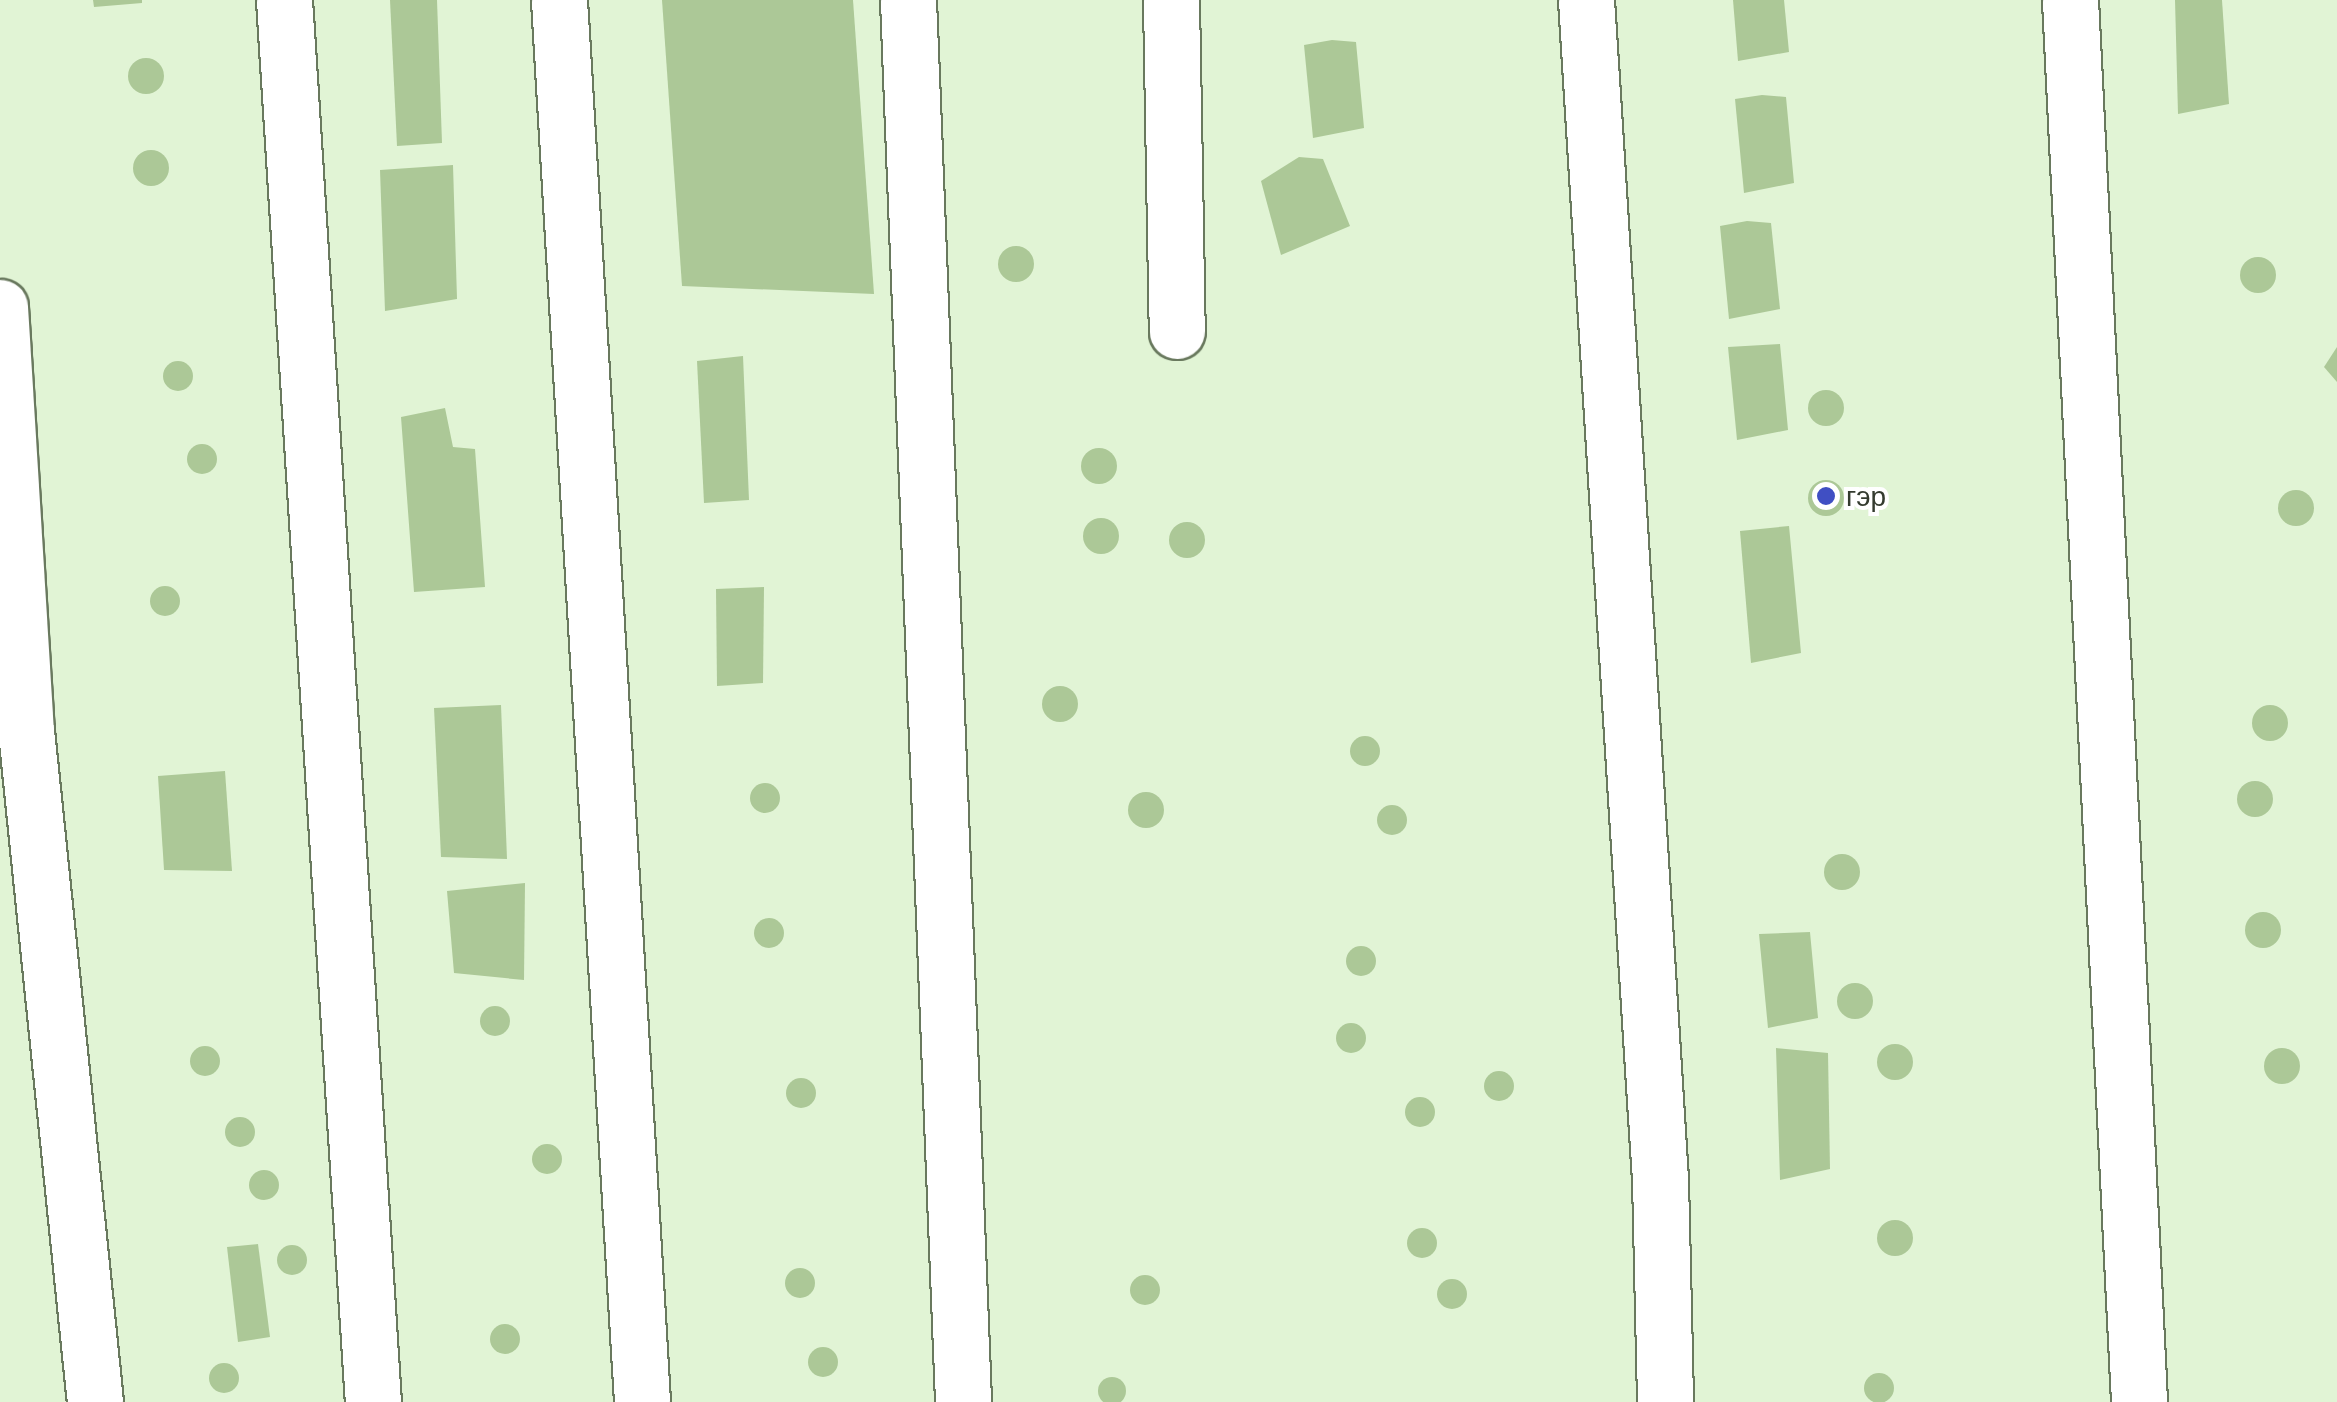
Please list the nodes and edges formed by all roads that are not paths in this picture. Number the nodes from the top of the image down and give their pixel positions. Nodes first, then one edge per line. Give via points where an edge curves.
1 (284, 0) edge
2 (559, 0) edge
3 (908, 0) edge
4 (1172, 0) edge
5 (1586, 0) edge
6 (2070, 0) edge
7 (0, 307) edge
8 (1177, 331) dead end
9 (95, 1402) edge
10 (372, 1402) edge
11 (642, 1402) edge
12 (962, 1402) edge
13 (1665, 1402) edge
14 (2139, 1402) edge

1 - 10 street
2 - 11 street
3 - 12 street
4 - 8 street
5 - 13 street via 1660,1179
6 - 14 street
7 - 9 street via 26,731

